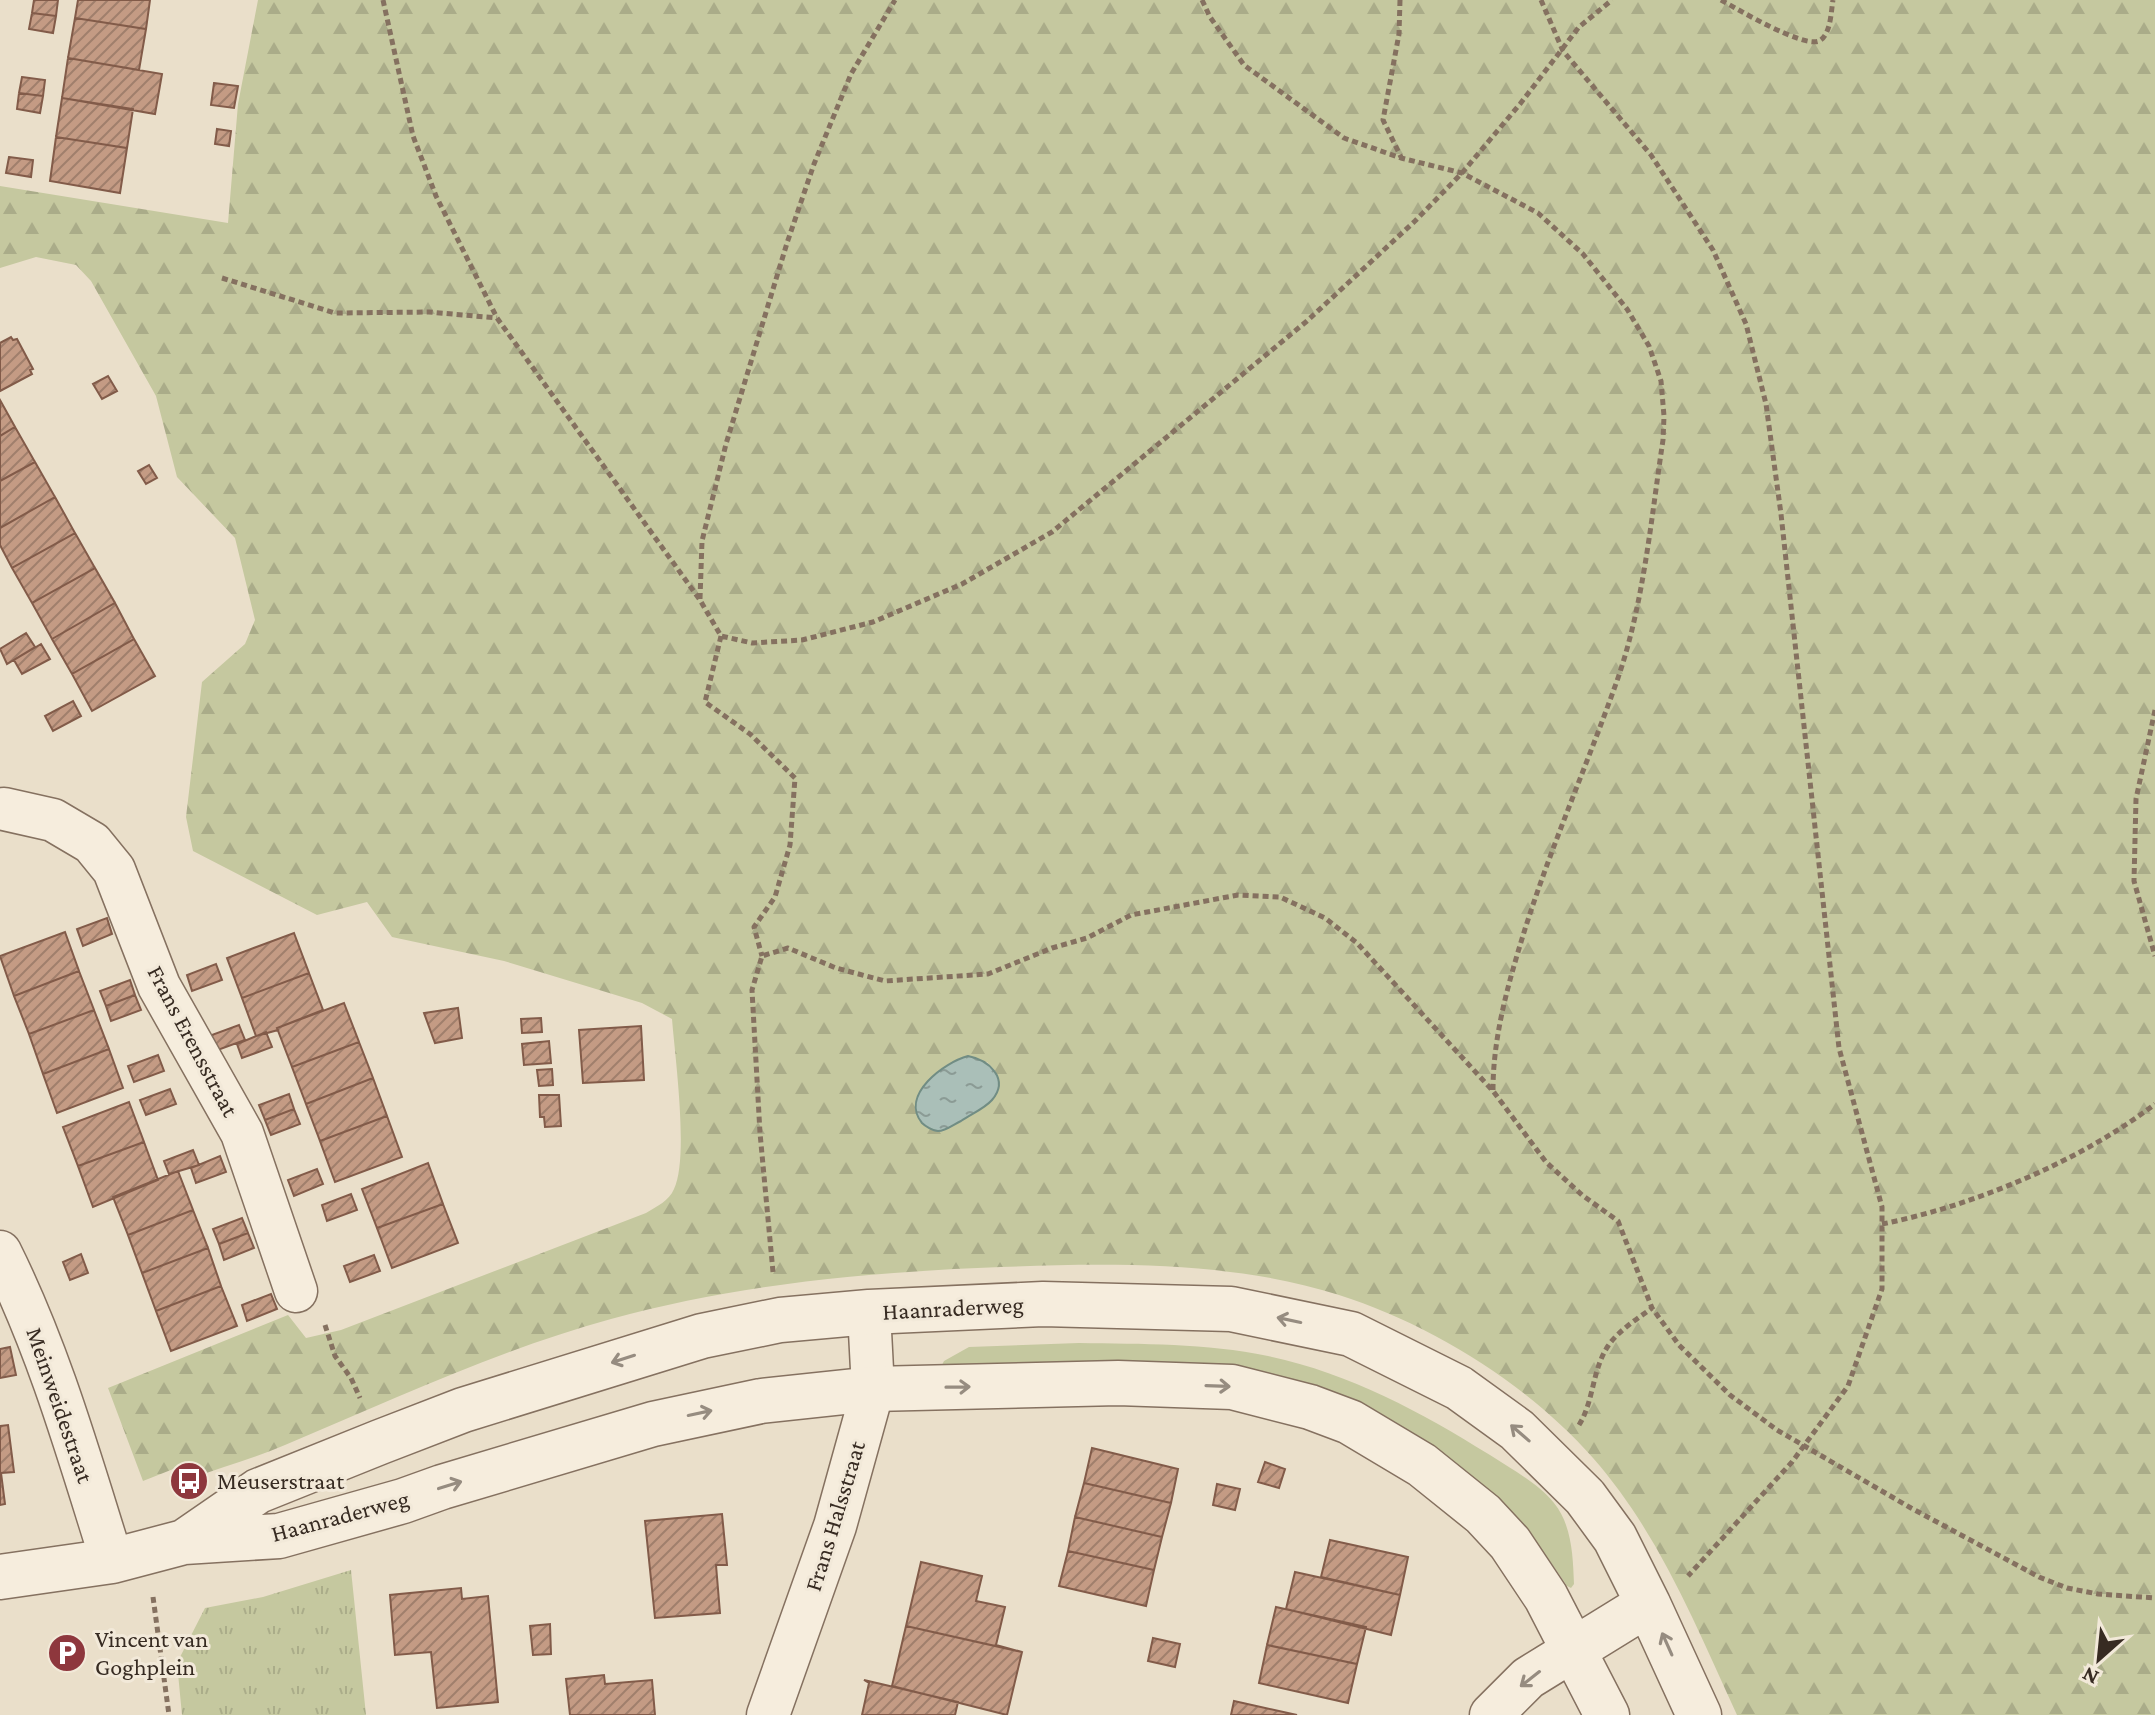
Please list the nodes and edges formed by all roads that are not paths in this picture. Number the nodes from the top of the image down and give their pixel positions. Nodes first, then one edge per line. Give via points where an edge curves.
1 (1, 799) edge
2 (0, 1252) edge
3 (296, 1291) dead end
4 (869, 1312) junction
5 (873, 1389) junction
6 (148, 1552) junction
7 (0, 1577) edge
8 (1648, 1604) junction
9 (1575, 1649) junction
10 (768, 1715) edge
11 (1491, 1715) edge
12 (1607, 1715) edge
13 (1699, 1715) edge

1 - 3 street, Frans Erensstraat via 92,843 114,870 159,986 242,1133
2 - 6 street, Meinweidestraat via 53,1378
4 - 5 street, Frans Halsstraat
4 -> 6 street, Haanraderweg via 780,1320 702,1336 463,1410 258,1491
8 -> 4 street, Haanraderweg via 1615,1538 1585,1497 1517,1430 1459,1388 1351,1334 1231,1309 1043,1304
6 -> 5 street, Haanraderweg via 279,1536 653,1424 761,1401
5 -> 9 street, Haanraderweg via 1118,1383 1232,1387 1310,1407 1390,1445 1483,1514 1510,1543
5 - 10 street, Frans Halsstraat via 835,1526
6 - 7 street, Haanraderweg
8 - 9 street
13 -> 8 street, Haanraderweg
9 -> 11 street via 1528,1678
9 - 12 street, Haanraderweg

